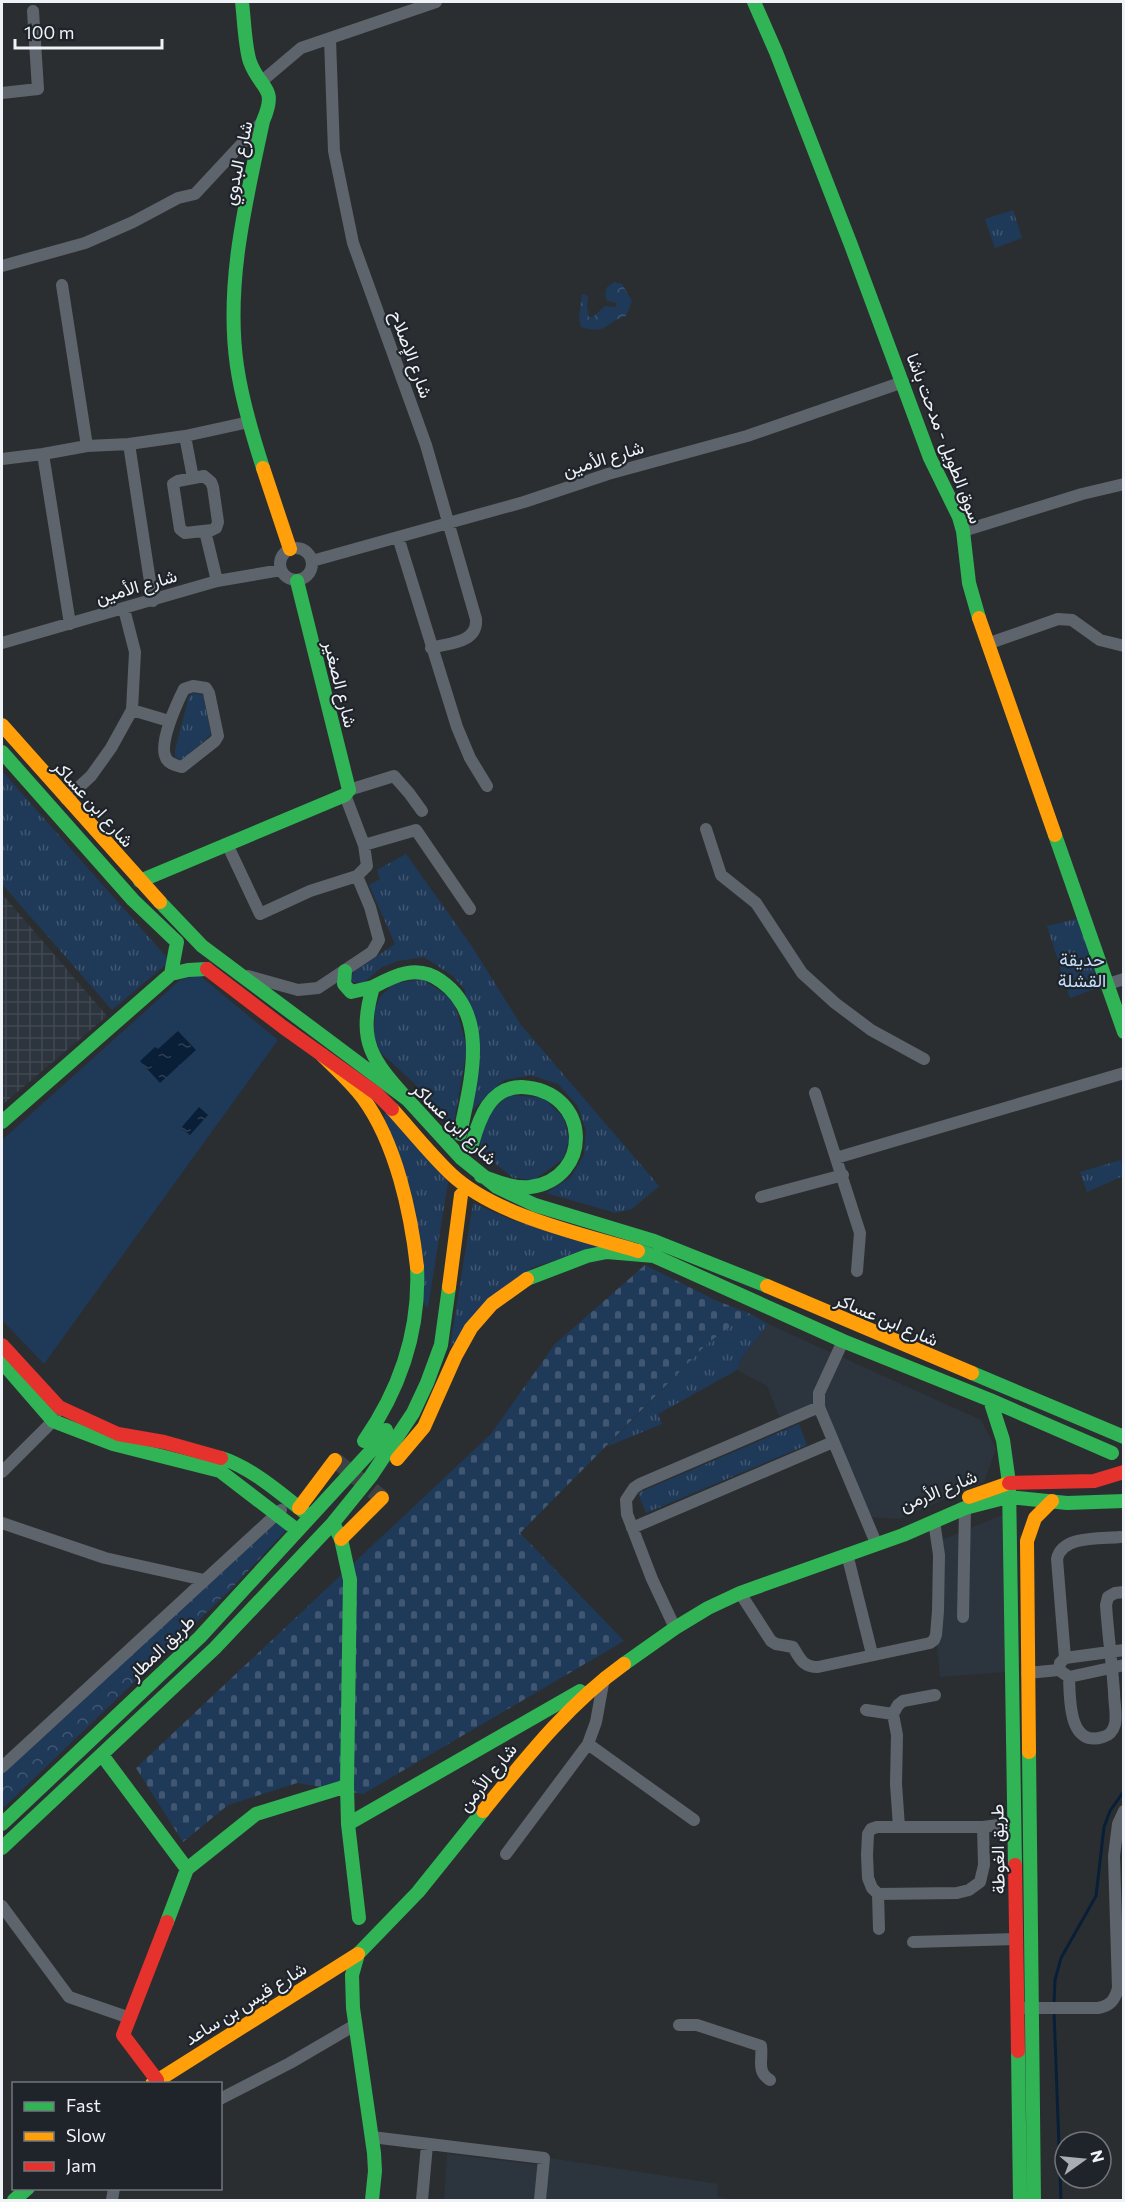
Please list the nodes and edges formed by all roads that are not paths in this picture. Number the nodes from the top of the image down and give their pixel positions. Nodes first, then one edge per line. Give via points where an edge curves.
1 (242, 2) edge
2 (436, 2) edge
3 (754, 2) edge
4 (33, 11) dead end
5 (330, 39) junction
6 (262, 81) junction
7 (2, 93) edge
8 (263, 121) junction
9 (2, 266) edge
10 (62, 285) dead end
11 (903, 382) junction
12 (249, 422) junction
13 (184, 436) junction
14 (129, 444) junction
15 (87, 446) junction
16 (43, 454) junction
17 (2, 459) edge
18 (193, 478) junction
19 (1124, 484) edge
20 (449, 523) junction
21 (205, 531) junction
22 (963, 531) junction
23 (398, 537) junction
24 (290, 549) junction
25 (312, 561) junction
26 (281, 570) junction
27 (217, 581) junction
28 (297, 581) junction
29 (153, 601) junction
30 (124, 609) junction
31 (69, 624) junction
32 (2, 643) edge
33 (987, 644) junction
34 (1124, 646) edge
35 (431, 648) junction
36 (132, 710) junction
37 (169, 721) junction
38 (2, 725) edge
39 (2, 752) edge
40 (487, 786) dead end
41 (347, 792) junction
42 (66, 799) junction
43 (422, 811) dead end
44 (706, 829) dead end
45 (227, 844) junction
46 (364, 845) junction
47 (357, 876) junction
48 (140, 881) junction
49 (470, 909) dead end
50 (345, 971) junction
51 (171, 974) junction
52 (237, 974) junction
53 (1124, 980) edge
54 (1108, 984) junction
55 (373, 987) junction
56 (1124, 1032) edge
57 (322, 1055) junction
58 (924, 1059) dead end
59 (1124, 1073) edge
60 (815, 1094) dead end
61 (408, 1100) junction
62 (4, 1115) edge
63 (460, 1134) dead end
64 (472, 1144) dead end
65 (836, 1158) junction
66 (843, 1175) junction
67 (481, 1176) junction
68 (761, 1197) dead end
69 (654, 1256) junction
70 (857, 1271) dead end
71 (843, 1341) junction
72 (2, 1345) edge
73 (2, 1362) edge
74 (990, 1400) junction
75 (59, 1407) junction
76 (819, 1407) junction
77 (53, 1421) junction
78 (1120, 1435) edge
79 (833, 1442) junction
80 (1112, 1453) dead end
81 (335, 1460) dead end
82 (2, 1472) edge
83 (1124, 1472) edge
84 (371, 1476) junction
85 (1009, 1483) junction
86 (337, 1488) junction
87 (1008, 1497) junction
88 (382, 1498) dead end
89 (1052, 1501) junction
90 (1124, 1501) edge
91 (965, 1508) junction
92 (299, 1509) junction
93 (275, 1515) junction
94 (934, 1521) junction
95 (2, 1523) edge
96 (333, 1523) junction
97 (632, 1527) junction
98 (297, 1530) junction
99 (1120, 1537) dead end
100 (341, 1539) junction
101 (881, 1541) junction
102 (847, 1554) junction
103 (204, 1580) junction
104 (1124, 1592) edge
105 (740, 1593) junction
106 (963, 1617) dead end
107 (675, 1628) junction
108 (1117, 1651) edge
109 (872, 1654) junction
110 (1065, 1658) junction
111 (1118, 1667) edge
112 (1027, 1672) junction
113 (1064, 1674) junction
114 (604, 1678) junction
115 (935, 1695) dead end
116 (866, 1710) dead end
117 (893, 1714) junction
118 (534, 1717) junction
119 (546, 1732) junction
120 (588, 1744) junction
121 (102, 1755) junction
122 (2, 1767) edge
123 (347, 1786) junction
124 (1124, 1810) edge
125 (694, 1820) dead end
126 (1014, 1823) junction
127 (2, 1824) edge
128 (348, 1824) junction
129 (899, 1827) junction
130 (983, 1827) junction
131 (2, 1848) edge
132 (506, 1854) dead end
133 (186, 1869) junction
134 (878, 1894) junction
135 (2, 1906) edge
136 (359, 1918) dead end
137 (879, 1929) dead end
138 (1016, 1939) junction
139 (913, 1942) dead end
140 (358, 1954) junction
141 (1017, 2008) junction
142 (1039, 2008) junction
143 (130, 2018) junction
144 (355, 2025) junction
145 (679, 2025) dead end
146 (770, 2080) dead end
147 (155, 2082) edge
148 (222, 2098) edge
149 (372, 2137) junction
150 (427, 2145) junction
151 (26, 2190) edge
152 (14, 2200) edge
153 (372, 2200) edge
154 (422, 2200) edge
155 (540, 2200) edge
156 (1020, 2200) edge
157 (1034, 2200) edge

1 - 6 main road, شارع البدوي via 250,62
2 - 5 street
3 - 11 main road, سوق الطويل - مدحت باشا
4 - 7 street via 38,89
5 - 6 street via 301,48
5 - 20 street, شارع الإصلاح via 334,151 353,243 426,445
6 - 8 main road, شارع البدوي via 270,95
8 - 9 street via 195,194 178,198 85,243
8 - 12 main road, شارع البدوي via 236,253 234,339
10 - 15 street
11 - 20 street, شارع الأمين via 747,436
11 - 22 main road, سوق الطويل - مدحت باشا via 930,458
12 - 13 street
12 - 24 main road
13 - 14 street
13 - 18 street
14 - 15 street
14 - 29 street
15 - 16 street
16 - 17 street
16 - 31 street
18 - 21 street via 204,476 213,487 218,522 216,528
18 - 21 street via 173,484 180,529 185,533
19 - 22 street
20 - 23 street, شارع الأمين
20 - 35 street, شارع الإصلاح via 477,627 467,638
21 - 27 street
22 - 33 main road, سوق الطويل - مدحت باشا via 969,584
23 - 25 street, شارع الأمين
23 - 35 street
24 - 25 street via 303,550
24 - 26 street via 280,560
25 - 28 street via 308,576
26 - 27 street, شارع الأمين
26 - 28 street
27 - 29 street, شارع الأمين
28 - 41 main road, شارع الصغير
29 - 30 street, شارع الأمين
30 - 31 street, شارع الأمين
30 - 36 street via 135,652
31 - 32 street, شارع الأمين
33 - 34 street via 1058,619 1072,620 1100,640
33 - 54 main road, سوق الطويل - مدحت باشا
35 - 40 street via 463,743
36 - 37 street
36 - 42 street via 105,758
37 - 37 street via 184,689 206,688 218,736 186,765 177,766 165,757
38 - 42 main road, شارع ابن عساكر
39 - 51 main road, شارع ابن عساكر via 133,900 177,942
41 - 43 street via 394,776
41 - 45 main road
41 - 46 street
42 - 48 main road, شارع ابن عساكر
44 - 58 street via 721,874 756,903 802,973 871,1030
45 - 47 street via 260,914 310,891
45 - 48 main road
46 - 47 street via 367,866
46 - 49 street via 416,830
47 - 50 street via 379,940 372,952
48 - 52 main road, شارع ابن عساكر via 202,946
50 - 52 street via 318,988 307,990
50 - 55 main road via 344,984 351,992
51 - 57 main road, شارع ابن عساكر via 207,969
51 - 62 main road
52 - 61 main road, شارع ابن عساكر
53 - 54 street
54 - 56 main road, سوق الطويل - مدحت باشا
55 - 61 main road via 364,1019 368,1044 384,1073
55 - 63 main road via 390,977 417,971 443,981 464,1003 473,1030 473,1052
57 - 69 main road, شارع ابن عساكر via 377,1095 452,1175 486,1198 533,1219
57 - 86 main road via 364,1099 389,1149 417,1251 418,1278 415,1325 402,1370 375,1427 355,1452
59 - 65 street
60 - 65 street
61 - 67 main road, شارع ابن عساكر
64 - 67 main road via 478,1120 495,1095 508,1088 541,1087 554,1093 566,1106 574,1124 575,1153 552,1180 531,1187
65 - 66 street
66 - 68 street
66 - 70 street via 860,1233
67 - 78 main road, شارع ابن عساكر via 502,1190 544,1207 703,1259
69 - 71 main road, شارع ابن عساكر
69 - 84 main road via 607,1252 587,1256 524,1280 492,1304 471,1328 424,1426 397,1459
71 - 74 main road, شارع ابن عساكر
71 - 76 street via 819,1393
72 - 75 main road
73 - 77 main road
74 - 80 main road, شارع ابن عساكر
74 - 85 main road, طريق الغوطة via 1003,1440
75 - 77 street
75 - 92 main road via 118,1434 231,1461
76 - 79 street
76 - 97 street via 634,1488 626,1500
77 - 82 street
77 - 93 main road via 113,1444 220,1471
79 - 97 street
79 - 101 street
81 - 92 main road
83 - 85 main road via 1079,1482
84 - 86 main road, طريق المطار via 413,1413 441,1345 457,1191 427,1342 411,1390 380,1440
84 - 96 main road, طريق المطار
85 - 87 main road, طريق الغوطة
85 - 101 main road, شارع الأرمن via 899,1526
86 - 92 main road, طريق المطار
87 - 89 main road, شارع الأرمن
87 - 91 main road, شارع الأرمن
87 - 126 main road, طريق الغوطة
88 - 100 main road
89 - 90 main road, شارع الأرمن
89 - 112 main road via 1036,1515 1028,1532
91 - 94 main road, شارع الأرمن
91 - 106 street
92 - 93 street
92 - 98 main road, طريق المطار
93 - 98 main road
93 - 103 street
94 - 101 main road, شارع الأرمن
94 - 109 street via 939,1555 934,1640
95 - 103 street via 105,1558
96 - 100 main road
96 - 121 main road, طريق المطار via 215,1648
97 - 107 street
98 - 127 main road, طريق المطار via 200,1637
99 - 110 street via 1075,1542 1058,1552
100 - 123 main road via 350,1597
101 - 102 main road, شارع الأرمن
102 - 105 main road, شارع الأرمن
102 - 109 street
103 - 122 street
104 - 108 street via 1108,1597 1106,1605
105 - 107 main road, شارع الأرمن
105 - 109 street via 771,1641 793,1647 804,1664 818,1668
107 - 114 main road, شارع الأرمن
108 - 110 street
108 - 111 street
110 - 113 street via 1060,1663
111 - 113 street
111 - 113 street via 1114,1727 1107,1736 1098,1738 1080,1733 1074,1725
112 - 113 street
112 - 142 main road
114 - 118 main road
114 - 119 main road, شارع الأرمن
114 - 120 street
115 - 117 street via 903,1701
116 - 117 street
117 - 129 street
118 - 119 main road via 543,1722
118 - 128 main road
119 - 140 main road, شارع الأرمن via 418,1892
120 - 125 street
120 - 132 street
121 - 131 main road, طريق المطار
121 - 133 main road
123 - 128 main road
123 - 133 main road via 256,1814
124 - 142 street via 1114,1856 1116,1997 1106,2007
126 - 130 street
126 - 138 main road, طريق الغوطة
128 - 136 main road
129 - 130 street
129 - 134 street via 877,1827 868,1834 868,1878
130 - 134 street via 984,1865 980,1882 969,1890
133 - 143 main road
134 - 137 street
135 - 143 street via 69,1997
138 - 139 street
138 - 141 main road, طريق الغوطة
140 - 144 main road via 352,1975
140 - 147 main road, شارع قيس بن ساعد
141 - 142 street
141 - 156 main road, طريق الغوطة
142 - 157 main road
143 - 147 main road via 123,2036
144 - 148 street
144 - 149 main road
145 - 146 street via 697,2025 761,2046 762,2075
149 - 150 street
149 - 153 main road
150 - 154 street
150 - 155 street via 544,2158
151 - 152 main road

